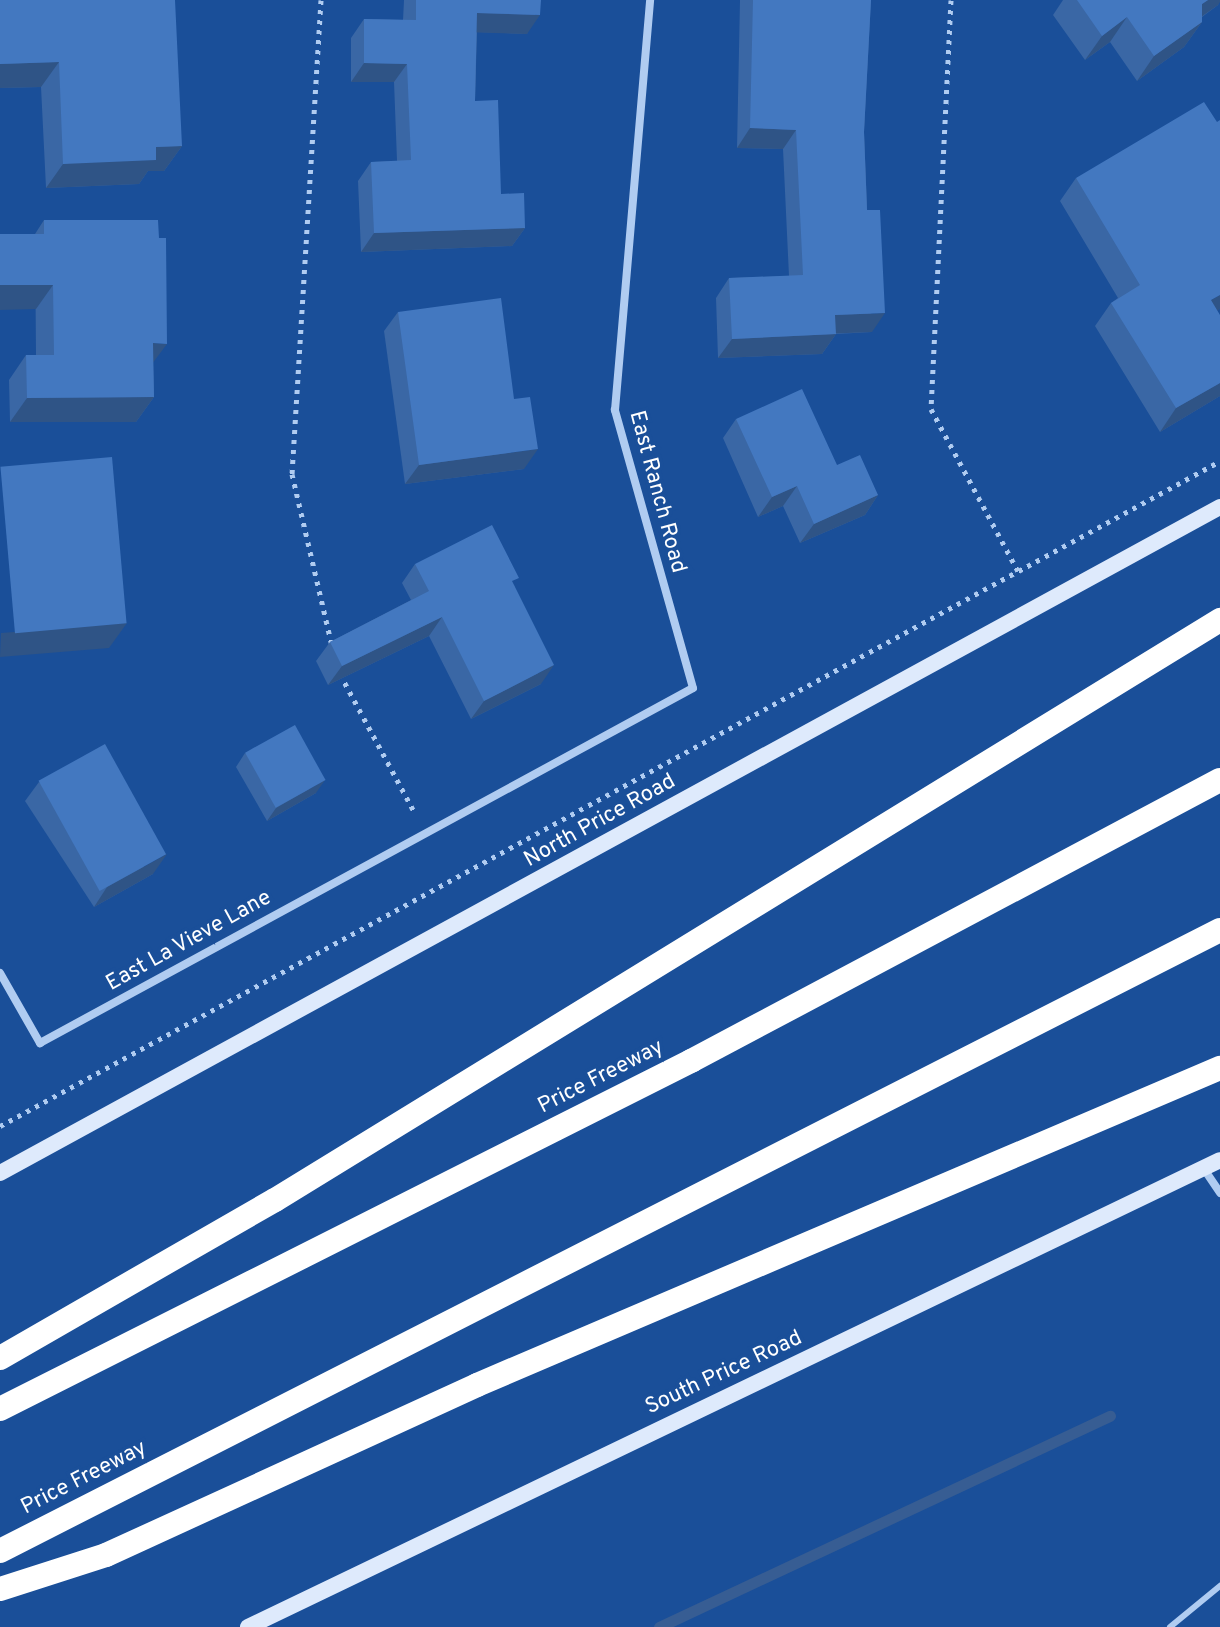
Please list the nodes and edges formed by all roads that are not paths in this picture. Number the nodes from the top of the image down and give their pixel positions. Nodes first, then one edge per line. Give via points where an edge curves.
1 (650, 0) edge
2 (1220, 507) edge
3 (1220, 620) edge
4 (1220, 780) edge
5 (426, 831) joint
6 (1220, 930) edge
7 (0, 973) edge
8 (1220, 1068) edge
9 (1220, 1160) edge
10 (1203, 1168) junction
11 (0, 1173) edge
12 (1220, 1193) edge
13 (0, 1358) edge
14 (0, 1409) edge
15 (0, 1551) edge
16 (1220, 1586) edge
17 (0, 1589) edge
18 (248, 1627) edge
19 (1170, 1627) edge

1 - 5 street, East Ranch Road via 615,410 693,688
2 - 11 main road, North Price Road
3 - 13 highway via 275,1200
4 - 14 highway, Price Freeway via 691,1061
5 - 7 street, East La Vieve Lane via 40,1043
6 - 15 highway, Price Freeway
8 - 17 highway via 463,1391 106,1555
9 - 10 main road, South Price Road
10 - 12 street
10 - 18 main road, South Price Road
16 - 19 lane

